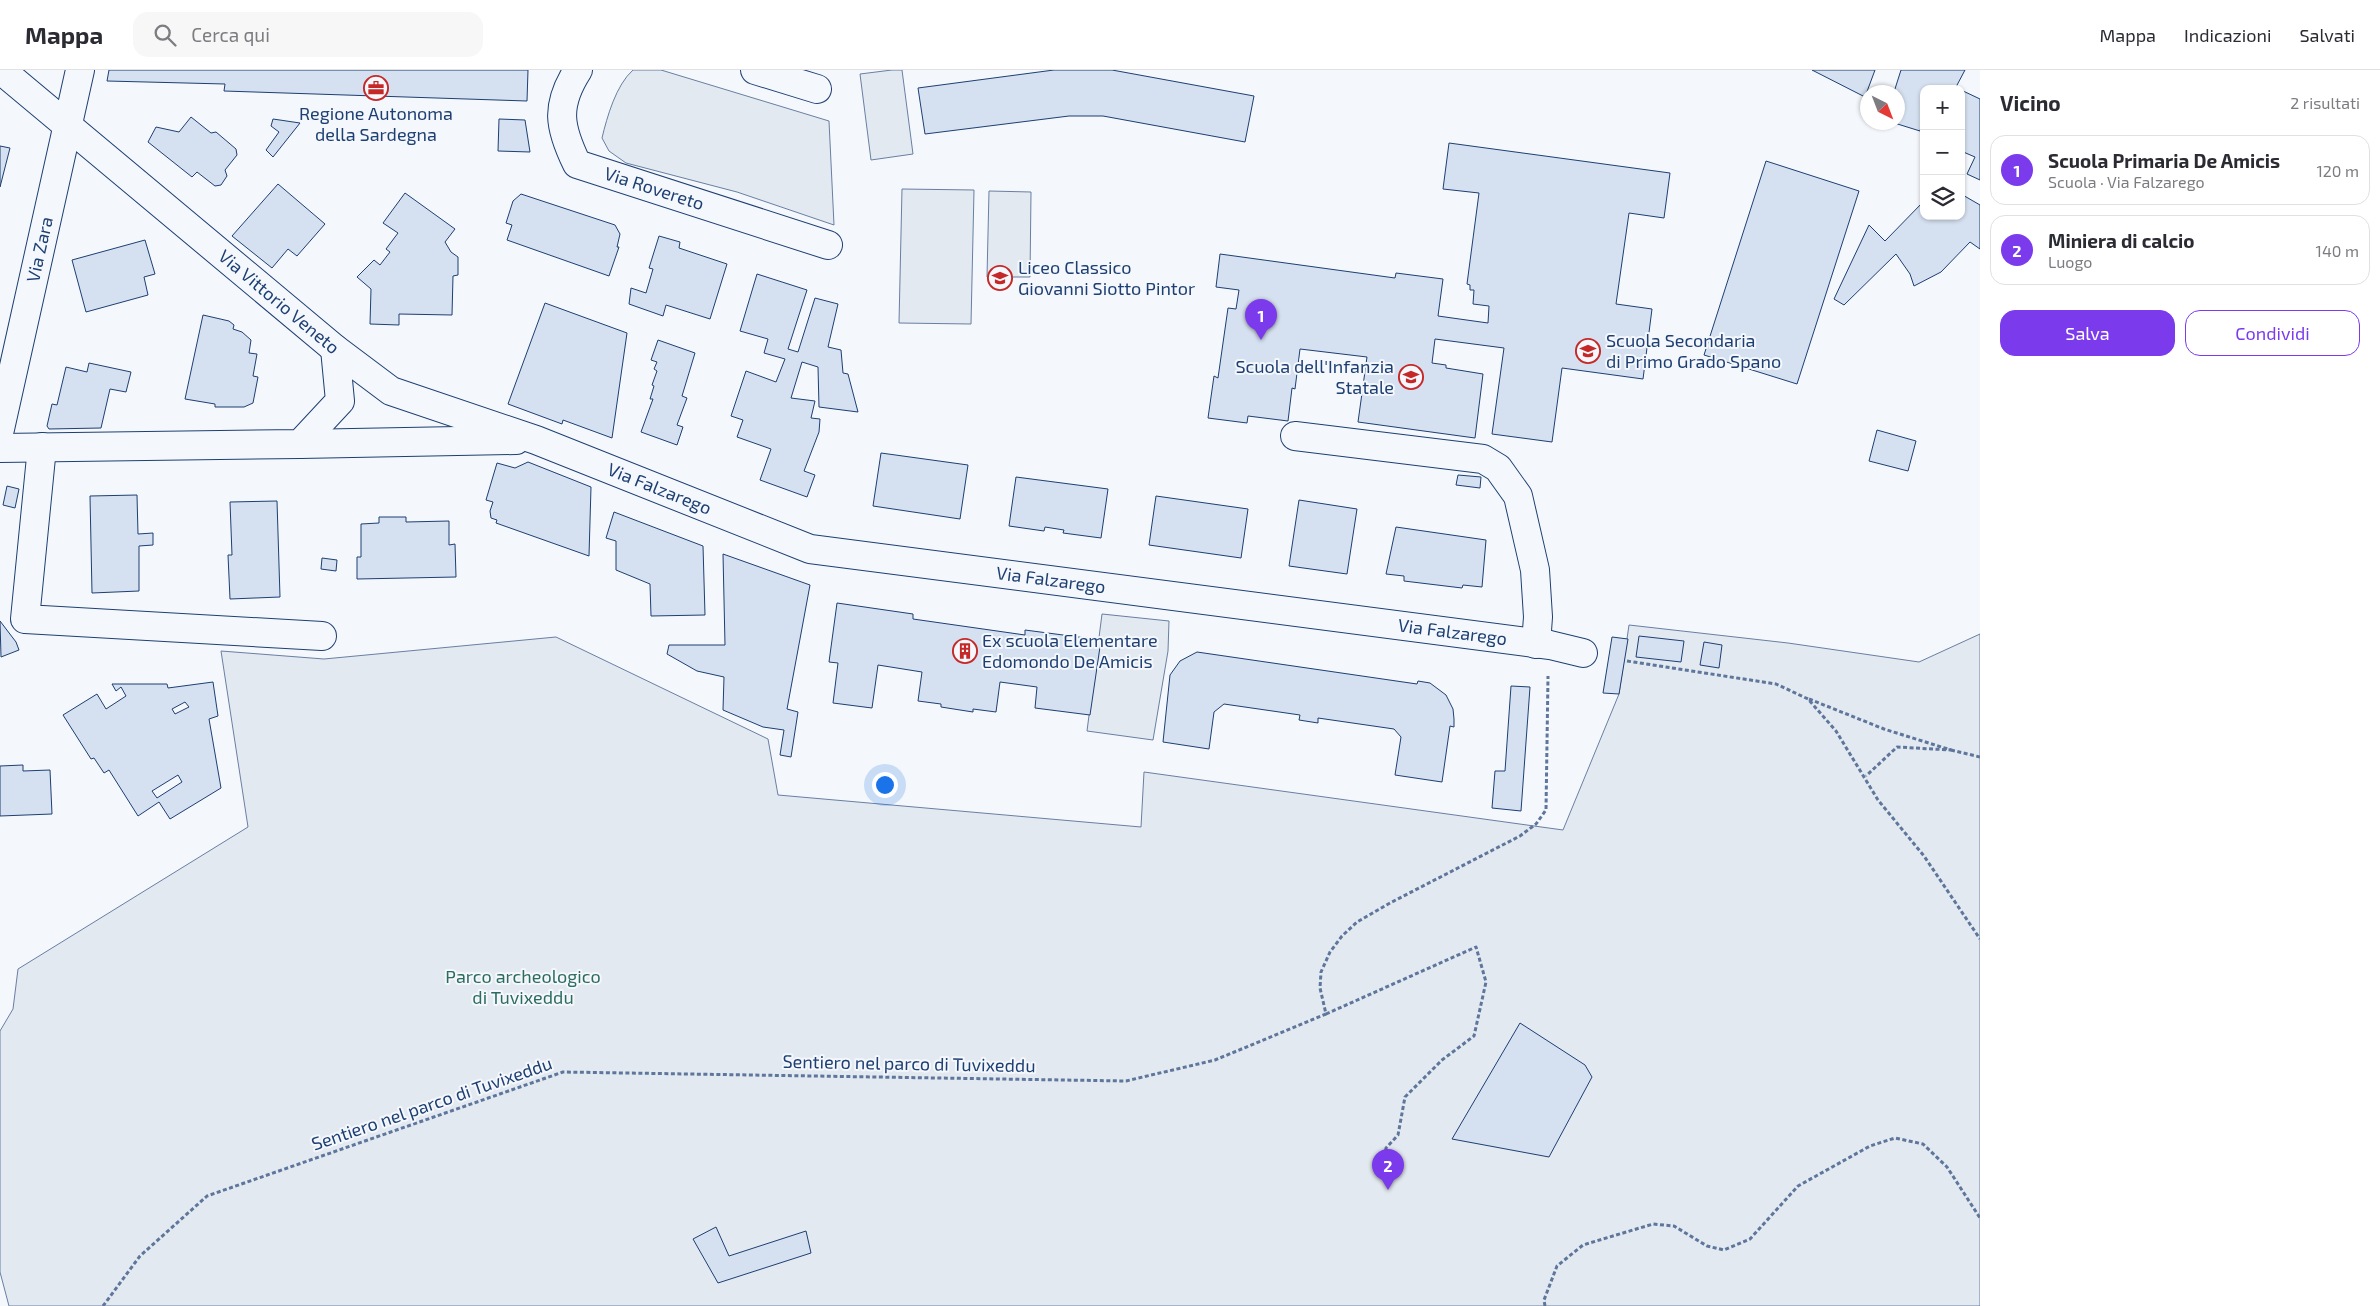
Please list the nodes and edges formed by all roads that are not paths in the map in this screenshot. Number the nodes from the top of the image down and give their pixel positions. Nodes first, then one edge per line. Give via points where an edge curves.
1 (1, 70) edge
2 (80, 70) edge
3 (578, 70) edge
4 (755, 70) edge
5 (817, 89) dead end
6 (68, 126) junction
7 (828, 246) dead end
8 (335, 349) junction
9 (0, 428) edge
10 (1295, 436) dead end
11 (536, 440) junction
12 (300, 444) junction
13 (42, 447) junction
14 (0, 448) edge
15 (322, 636) dead end
16 (1536, 644) junction
17 (1583, 653) dead end

1 - 6 street, Via Vittorio Veneto
2 - 6 street, Via Zara
3 - 7 street, Via Rovereto via 570,83 561,112 564,137 577,164
4 - 5 street
6 - 8 street, Via Vittorio Veneto
6 - 9 street, Via Zara
8 - 11 street, Via Falzarego via 391,391
8 - 12 street, Via Vittorio Veneto via 340,401
10 - 16 street via 1483,459 1498,468 1518,496 1535,570
11 - 12 street, Via Falzarego
11 - 16 street, Via Falzarego via 810,549
12 - 13 street
13 - 14 street
13 - 15 street via 25,618
16 - 17 street, Via Falzarego

